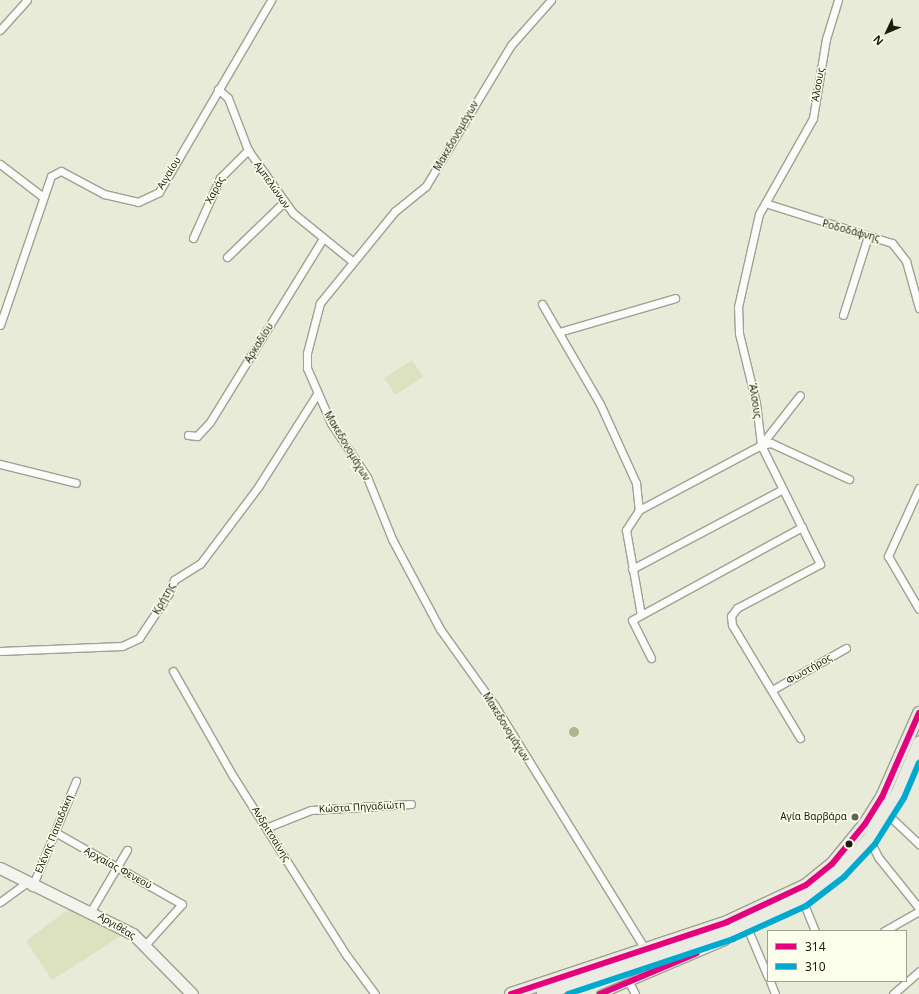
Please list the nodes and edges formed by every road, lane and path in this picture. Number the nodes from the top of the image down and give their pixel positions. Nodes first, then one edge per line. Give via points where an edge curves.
1 (27, 0) edge
2 (271, 0) edge
3 (551, 0) edge
4 (838, 0) edge
5 (0, 30) edge
6 (218, 89) junction
7 (248, 150) junction
8 (0, 164) edge
9 (43, 197) junction
10 (284, 202) junction
11 (765, 204) junction
12 (868, 236) junction
13 (193, 238) dead end
14 (322, 240) junction
15 (227, 257) dead end
16 (352, 260) junction
17 (675, 298) dead end
18 (542, 304) dead end
19 (919, 308) edge
20 (843, 315) dead end
21 (0, 325) edge
22 (559, 332) junction
23 (317, 394) junction
24 (800, 395) dead end
25 (188, 435) dead end
26 (761, 445) junction
27 (0, 464) edge
28 (849, 479) dead end
29 (76, 483) dead end
30 (919, 488) edge
31 (781, 490) junction
32 (640, 510) junction
33 (802, 527) junction
34 (632, 569) junction
35 (919, 609) edge
36 (641, 615) junction
37 (846, 648) dead end
38 (0, 651) edge
39 (651, 658) dead end
40 (173, 671) dead end
41 (772, 690) junction
42 (919, 713) edge
43 (800, 738) dead end
44 (919, 743) edge
45 (76, 781) dead end
46 (411, 804) dead end
47 (875, 808) junction
48 (888, 811) junction
49 (268, 828) junction
50 (55, 832) junction
51 (869, 839) junction
52 (919, 844) edge
53 (127, 850) dead end
54 (0, 868) edge
55 (118, 869) junction
56 (29, 885) junction
57 (802, 899) junction
58 (0, 902) edge
59 (919, 910) edge
60 (91, 911) junction
61 (746, 925) junction
62 (815, 930) edge
63 (886, 930) edge
64 (145, 945) junction
65 (645, 949) junction
66 (919, 971) edge
67 (767, 975) edge
68 (629, 982) junction
69 (770, 982) edge
70 (907, 982) edge
71 (907, 982) edge
72 (192, 994) edge
73 (375, 994) edge
74 (511, 994) edge
75 (543, 994) edge
76 (600, 994) edge
77 (635, 994) edge
78 (775, 994) edge
79 (893, 994) edge

1 - 5 street
2 - 6 street, Αιγαίου
3 - 16 street, Μακεδονομάχων via 511,45 426,186 395,211
4 - 11 street, Άλσους via 825,44 813,118
6 - 7 street, Αμπελώνων via 228,98
6 - 9 street, Αιγαίου via 159,192 149,199 138,202 104,194 60,171 51,176
7 - 10 street, Αμπελώνων
7 - 13 street, Χαράς via 220,178
8 - 9 street
9 - 21 street, Αιγαίου
10 - 14 street, Αμπελώνων
10 - 15 street
11 - 12 street, Ροδοδάφνης
11 - 26 street, Άλσους via 753,235 738,306 739,333 756,404
12 - 19 street, Ροδοδάφνης via 886,240 901,253
12 - 20 street
14 - 16 street, Αμπελώνων
14 - 25 street, Αρκαδίου via 210,422 197,436
16 - 23 street, Μακεδονομάχων via 320,304 314,322 307,368
17 - 22 street
18 - 22 street
22 - 32 street via 624,453 636,483
23 - 38 street, Κρήτης via 258,487 200,564 174,580 169,593 139,638 122,646
23 - 65 street, Μακεδονομάχων via 367,476 392,539 440,629 494,706
24 - 26 street
26 - 28 street via 778,445
26 - 31 street, Άλσους
26 - 32 street
27 - 29 street
30 - 35 street via 888,556
31 - 33 street, Άλσους
31 - 34 street
32 - 34 street via 626,530
33 - 36 street
33 - 41 street, Άλσους via 820,564 737,608 731,616 732,625
34 - 36 street
36 - 39 street via 632,620
37 - 41 street, Φωστήρος
40 - 49 street, Ανδριτσαίνης via 233,776
41 - 43 street, Άλσους
42 - 47 main road
44 - 48 main road
45 - 50 street, Ελένης Παπαδάκη
46 - 49 street, Κώστα Πηγαδιώτη via 311,810
47 - 48 street
47 - 65 main road via 841,855 797,891 727,922
48 - 51 main road
48 - 52 street
49 - 73 street, Ανδριτσαίνης via 347,956
50 - 55 street, Αρχαίας Φενεού
50 - 56 street, Ελένης Παπαδάκη
51 - 57 main road via 839,871
51 - 59 street via 878,857
53 - 55 street
54 - 56 street, Αργιθέας
55 - 60 street
55 - 64 street, Αρχαίας Φενεού via 182,904
56 - 58 street
56 - 60 street, Αργιθέας
57 - 61 main road
57 - 62 street
59 - 63 street
60 - 64 street, Αργιθέας via 133,934
61 - 67 street
61 - 68 street via 724,941
61 - 75 main road
64 - 72 street, Αργιθέας
65 - 74 main road
66 - 70 street
68 - 76 street
68 - 77 street
69 - 78 street
71 - 79 street

